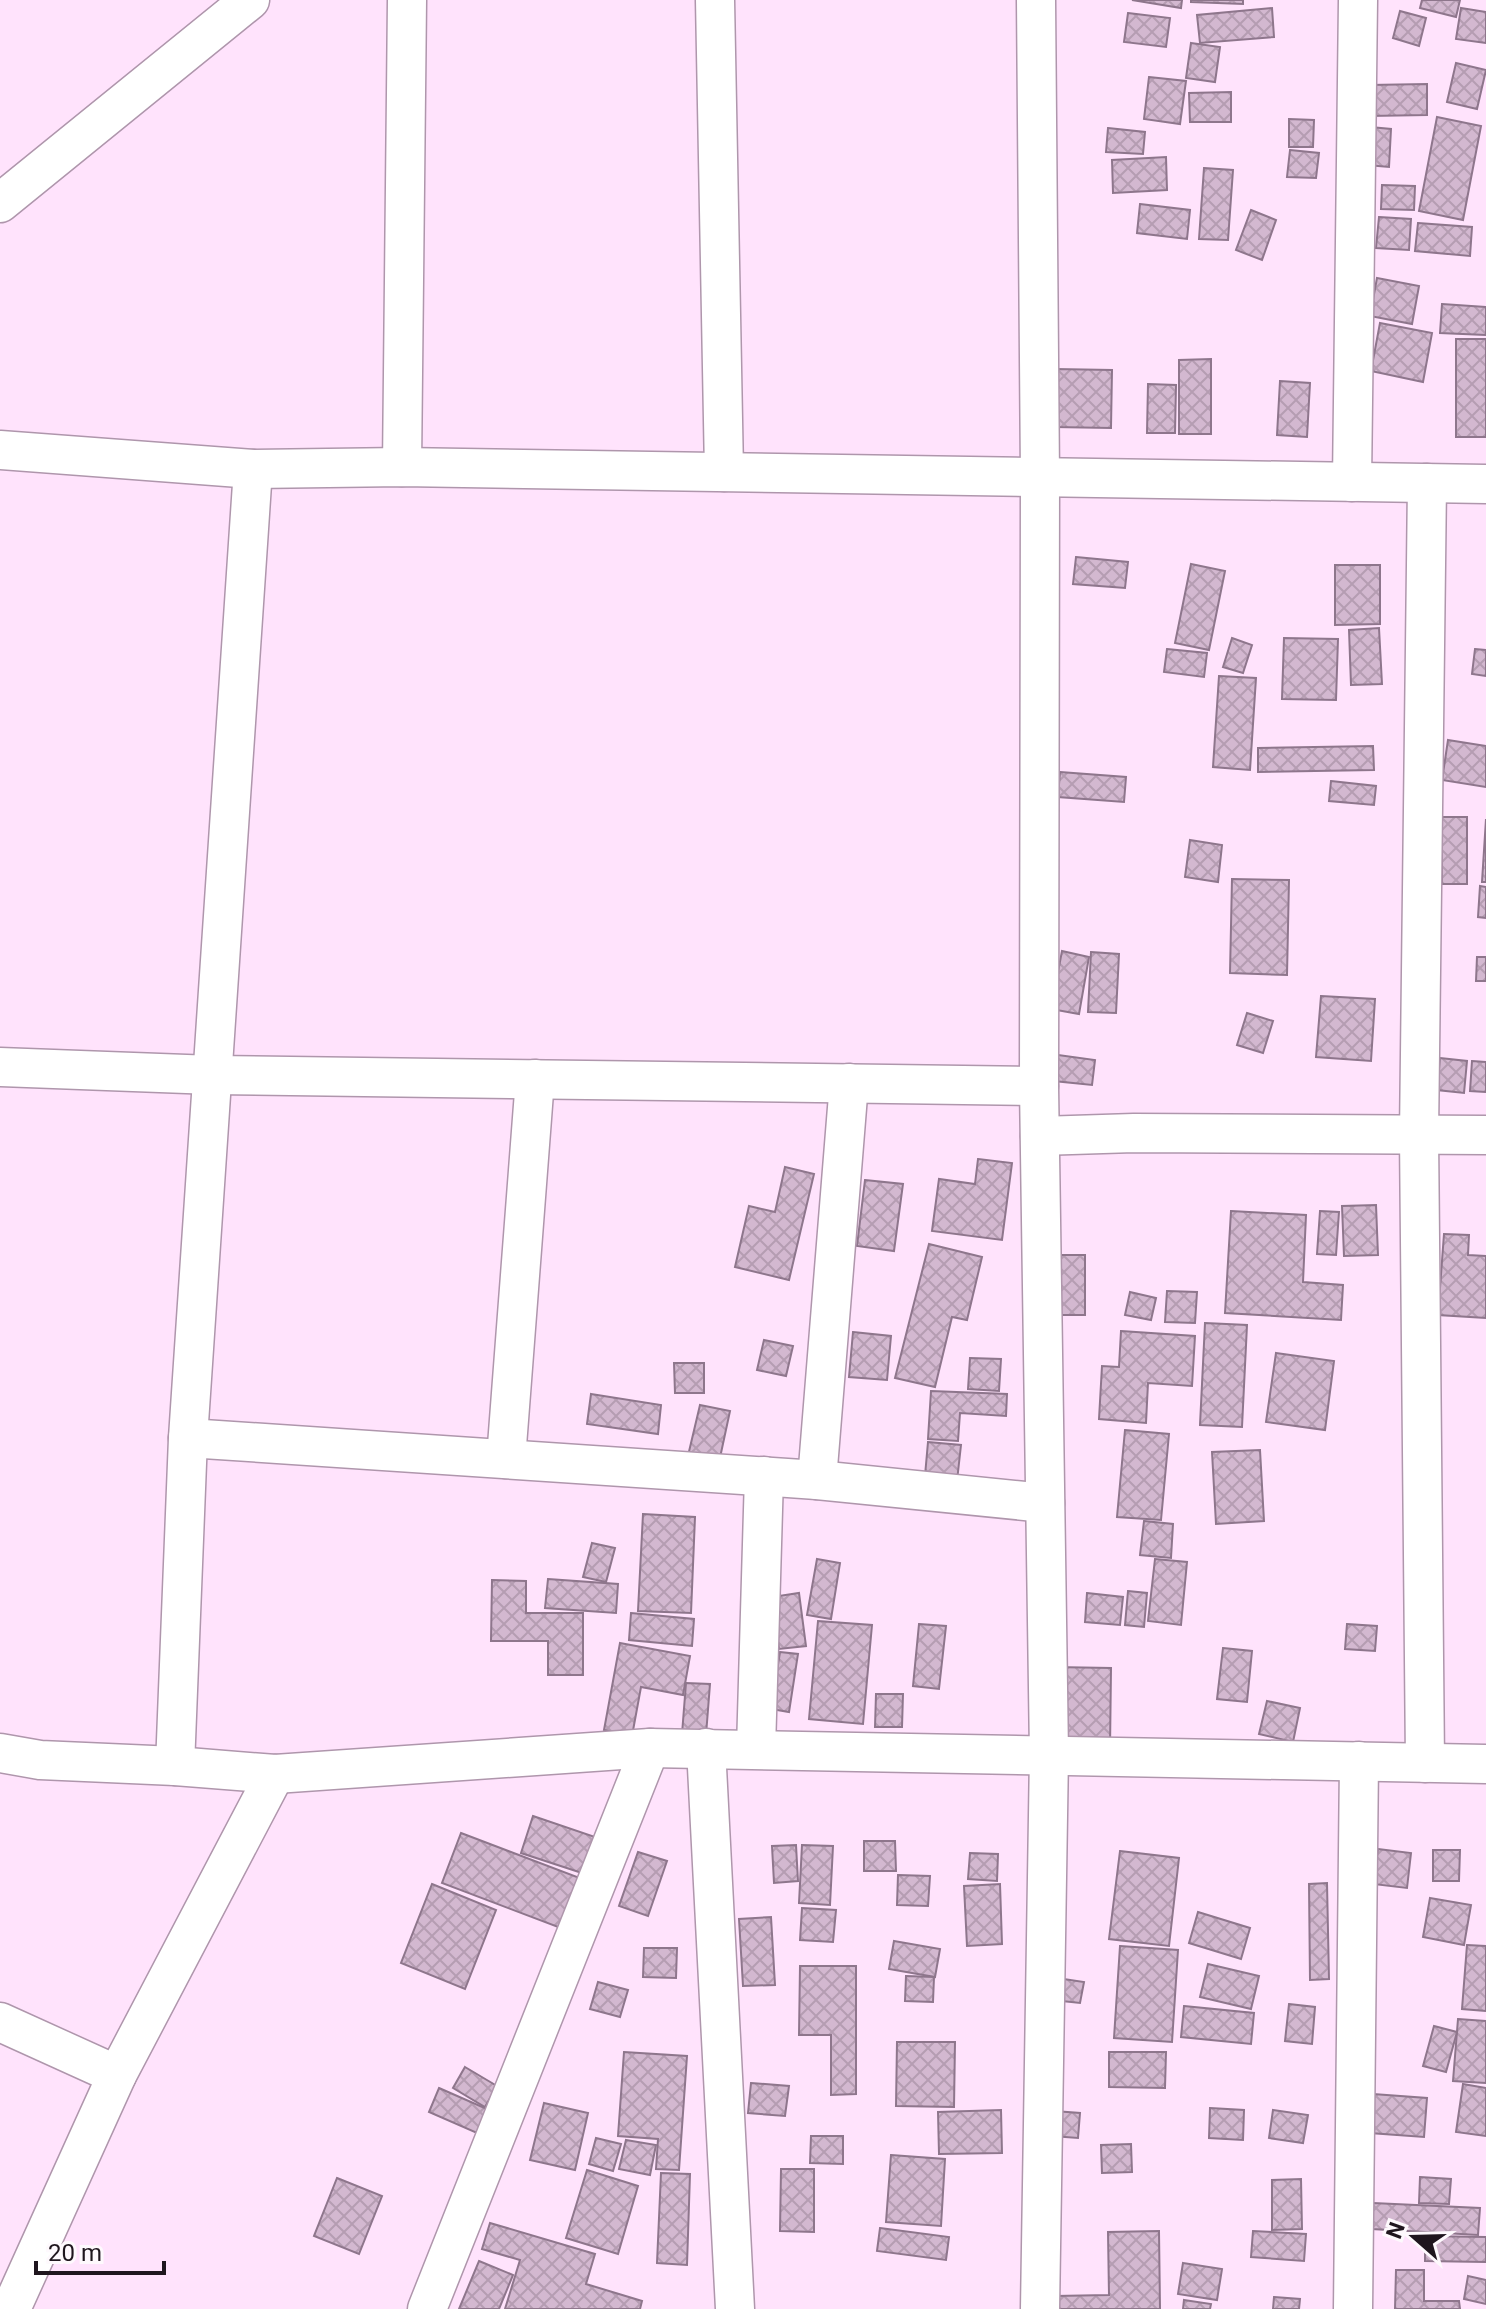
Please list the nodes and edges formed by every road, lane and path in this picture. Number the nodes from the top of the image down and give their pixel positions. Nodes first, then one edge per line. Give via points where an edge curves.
1 (250, 0) edge
2 (407, 0) edge
3 (715, 0) edge
4 (1036, 0) edge
5 (1358, 0) edge
6 (0, 203) edge
7 (0, 450) edge
8 (402, 467) junction
9 (253, 469) junction
10 (724, 472) junction
11 (1040, 477) junction
12 (1352, 482) junction
13 (1427, 483) junction
14 (1486, 484) edge
15 (0, 1067) edge
16 (213, 1075) junction
17 (535, 1079) junction
18 (849, 1083) junction
19 (1039, 1086) junction
20 (1419, 1135) junction
21 (1486, 1135) edge
22 (1040, 1136) junction
23 (188, 1438) junction
24 (506, 1459) junction
25 (764, 1476) junction
26 (817, 1480) junction
27 (1045, 1503) junction
28 (650, 1748) junction
29 (706, 1748) junction
30 (756, 1749) junction
31 (0, 1753) edge
32 (1049, 1754) junction
33 (1359, 1761) junction
34 (1425, 1763) junction
35 (1486, 1764) edge
36 (175, 1766) junction
37 (275, 1774) junction
38 (0, 2022) edge
39 (117, 2075) junction
40 (11, 2309) edge
41 (427, 2309) edge
42 (735, 2309) edge
43 (1040, 2309) edge
44 (1353, 2309) edge

1 - 6 street
2 - 8 street
3 - 10 street
4 - 11 street
5 - 12 street
7 - 9 street
8 - 9 street
8 - 10 street
9 - 16 street
10 - 11 street
11 - 12 street
11 - 19 street
12 - 13 street
13 - 14 street
13 - 20 street
15 - 16 street
16 - 17 street
16 - 23 street
17 - 18 street
17 - 24 street
18 - 19 street
18 - 26 street
19 - 22 street
20 - 21 street
20 - 22 street
20 - 34 street
22 - 27 street
23 - 24 street
23 - 36 street
24 - 25 street
25 - 26 street
25 - 30 street
26 - 27 street
27 - 32 street
28 - 29 street
28 - 37 street
28 - 41 street
29 - 30 street
29 - 42 street
30 - 32 street
31 - 36 street via 40,1760
32 - 33 street
32 - 43 street
33 - 34 street
33 - 44 street
34 - 35 street
36 - 37 street
37 - 39 street
38 - 39 street
39 - 40 street

